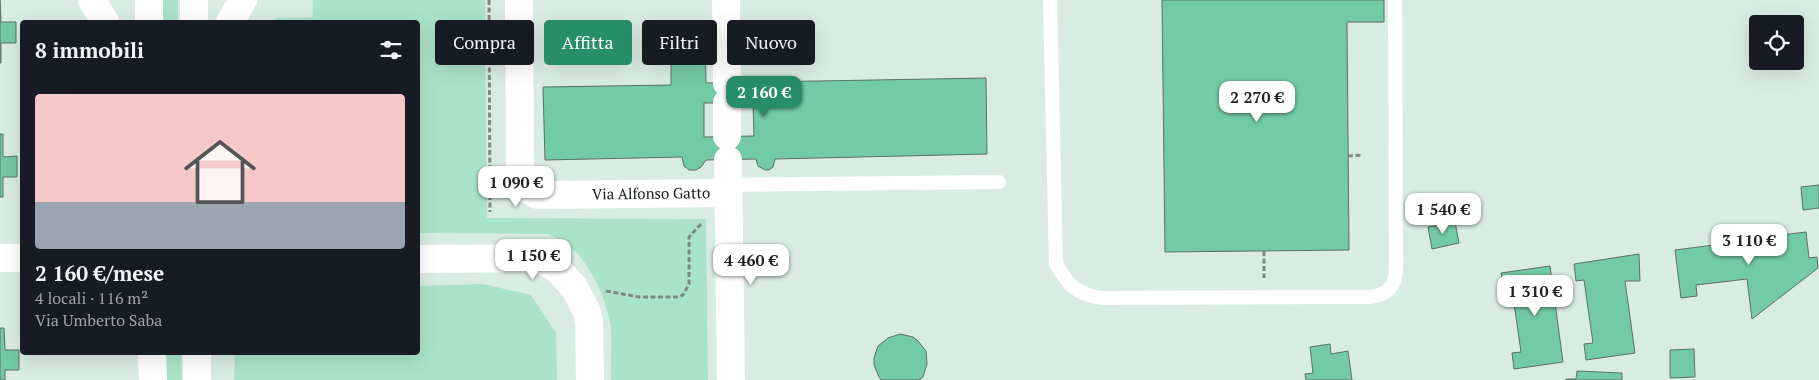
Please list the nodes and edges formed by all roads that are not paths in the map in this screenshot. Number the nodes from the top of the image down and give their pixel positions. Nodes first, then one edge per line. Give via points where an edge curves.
1 (92, 0) edge
2 (149, 0) edge
3 (194, 0) edge
4 (243, 0) edge
5 (519, 0) edge
6 (726, 0) edge
7 (1050, 0) edge
8 (1394, 0) edge
9 (104, 20) edge
10 (149, 20) edge
11 (194, 20) edge
12 (231, 20) edge
13 (728, 168) junction
14 (1000, 182) dead end
15 (0, 258) edge
16 (20, 258) edge
17 (420, 259) edge
18 (152, 355) edge
19 (197, 355) edge
20 (153, 380) edge
21 (197, 380) edge
22 (590, 380) edge
23 (731, 380) edge

1 - 9 street
2 - 10 street
3 - 11 street
4 - 12 street
5 - 13 street, Via Alfonso Gatto via 520,167 522,180 530,192 538,195
6 - 13 street
7 - 8 lane via 1056,264 1075,290 1101,298 1370,297 1378,296 1392,286 1396,248
13 - 14 lane
13 - 23 street
15 - 16 street
17 - 22 street via 524,258 544,260 556,268 574,287 586,310
18 - 20 street
19 - 21 street

